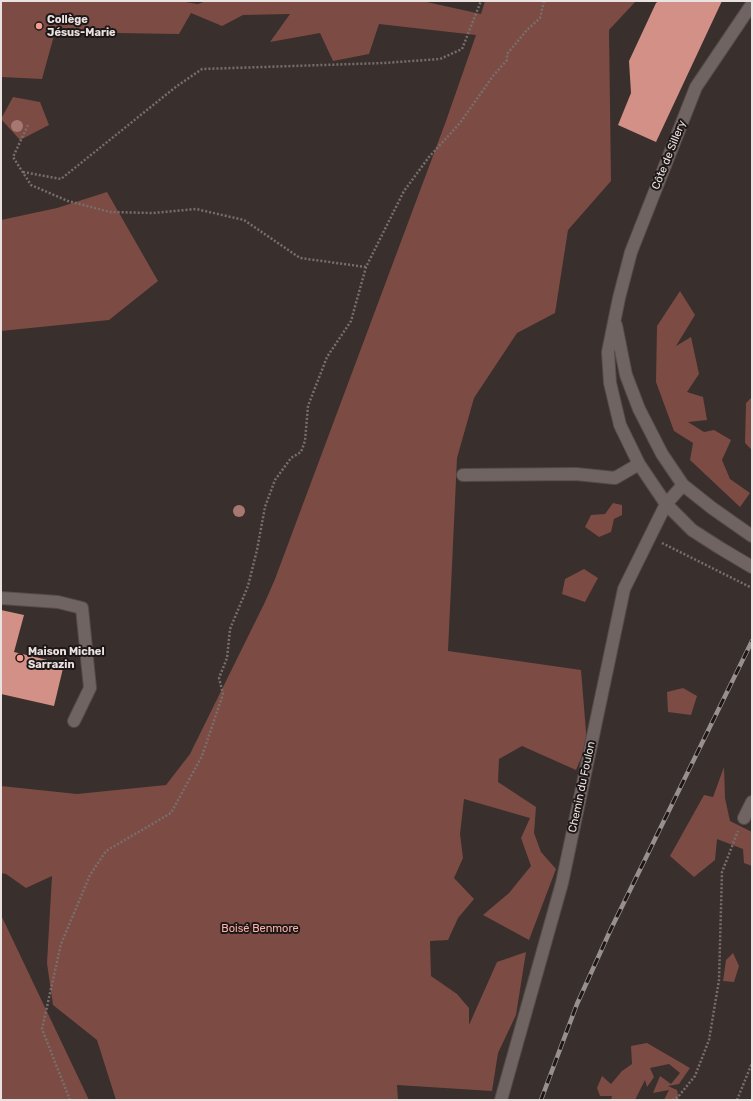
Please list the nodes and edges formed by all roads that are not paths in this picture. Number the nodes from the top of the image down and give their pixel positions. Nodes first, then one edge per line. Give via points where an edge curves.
1 (752, 4) edge
2 (615, 319) junction
3 (639, 464) junction
4 (463, 474) dead end
5 (683, 485) junction
6 (666, 504) junction
7 (752, 536) edge
8 (752, 567) edge
9 (1, 598) edge
10 (74, 721) dead end
11 (752, 802) edge
12 (744, 818) road end
13 (501, 1100) edge

1 - 2 street, Côte de Sillery via 696,87 631,252
2 - 3 street, Côte de Sillery via 608,352 610,383 620,425
2 - 5 street, Côte de Sillery via 626,375 639,409 662,454
3 - 4 street via 615,478 576,474
3 - 6 street, Côte de Sillery
5 - 6 street, Chemin du Foulon
5 - 7 street, Côte de Sillery
6 - 8 street, Côte de Sillery via 692,530
6 - 13 street, Chemin du Foulon via 624,589 562,883
9 - 10 street via 58,602 82,608 90,688
11 - 12 street

